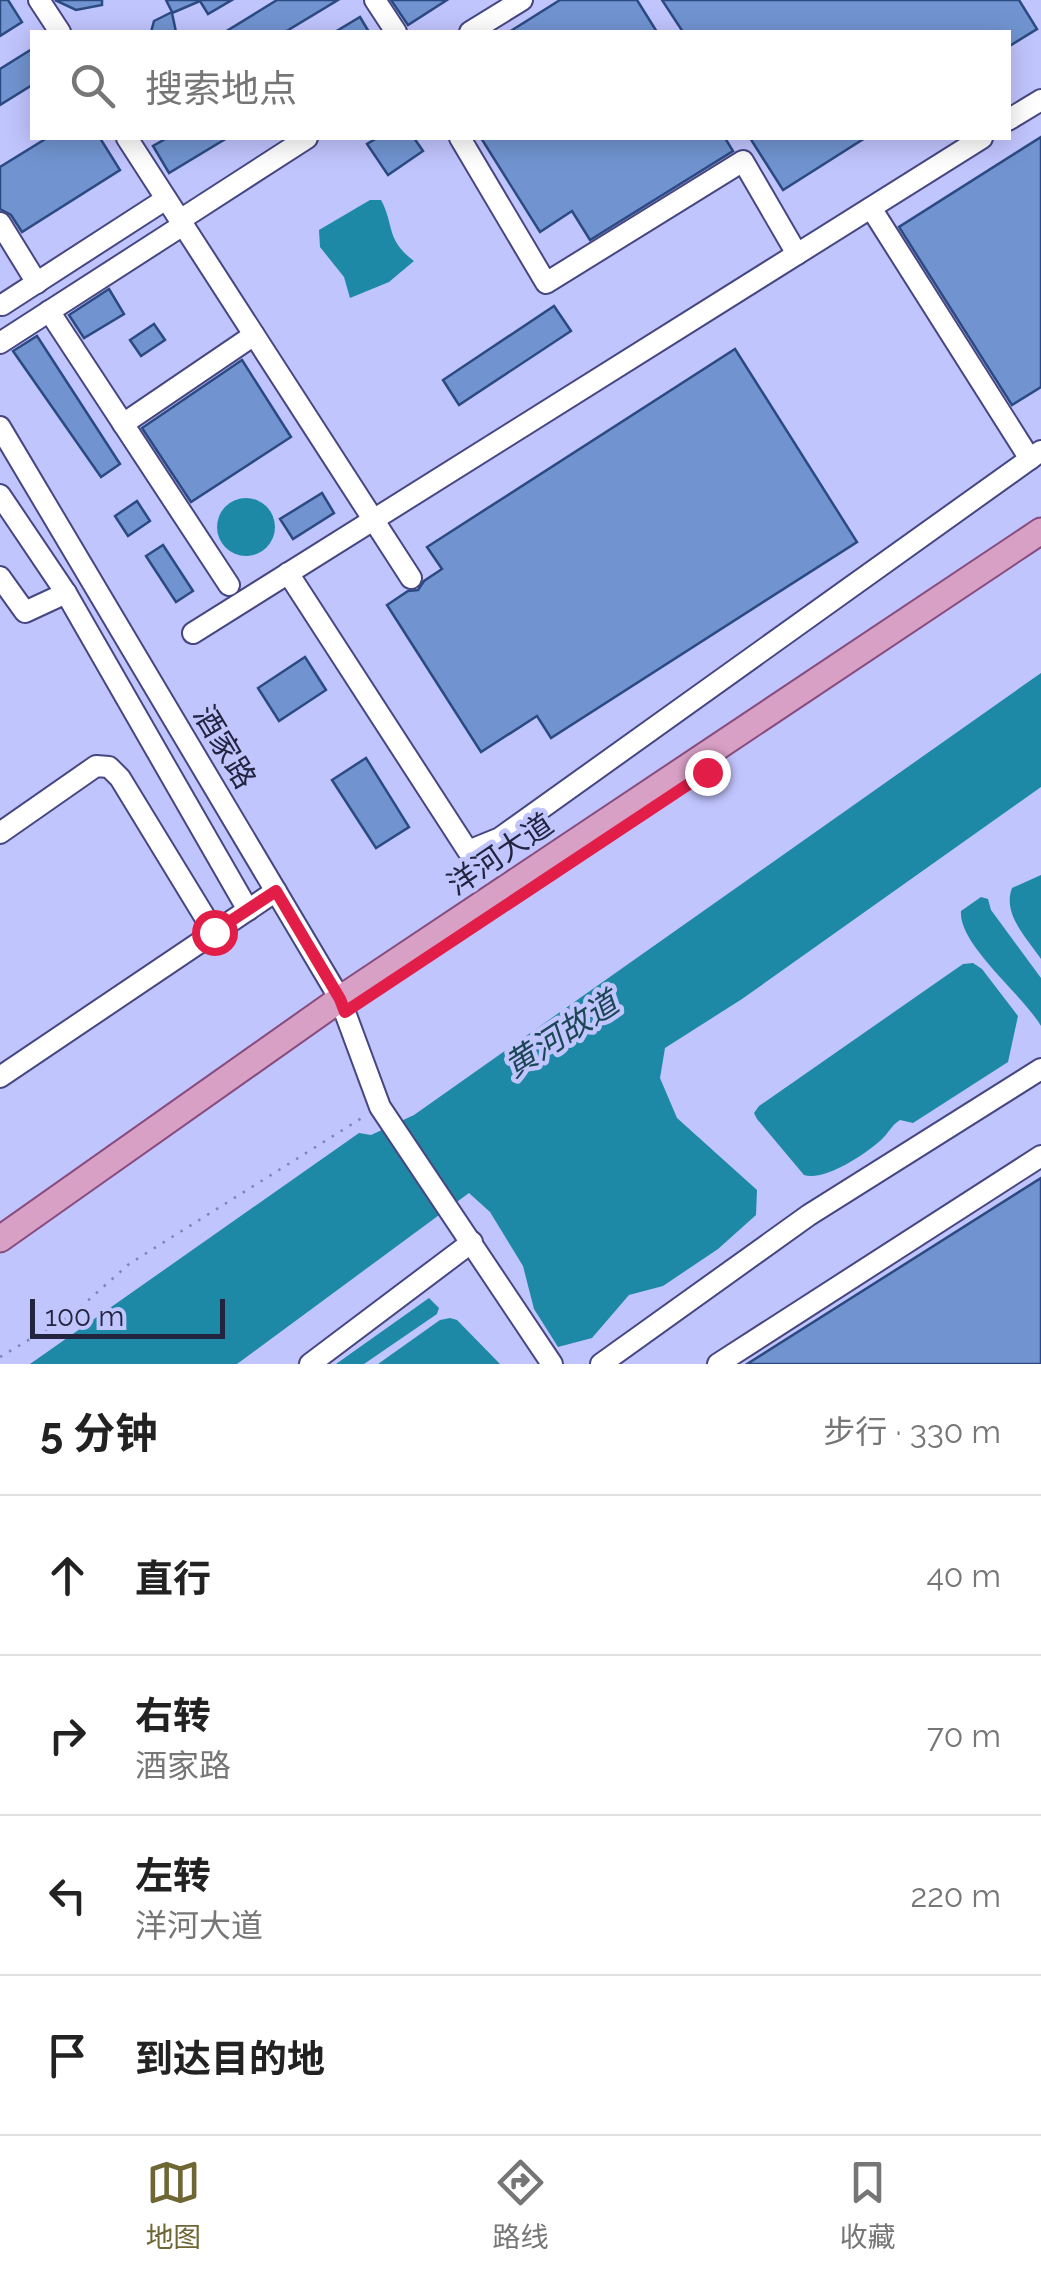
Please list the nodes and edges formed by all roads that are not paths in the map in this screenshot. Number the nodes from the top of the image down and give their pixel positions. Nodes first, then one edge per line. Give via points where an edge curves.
1 (39, 0) edge
2 (375, 0) edge
3 (522, 0) edge
4 (59, 30) edge
5 (395, 30) edge
6 (473, 30) edge
7 (1041, 100) edge
8 (1011, 118) edge
9 (128, 140) edge
10 (304, 140) edge
11 (461, 140) edge
12 (979, 140) edge
13 (166, 199) junction
14 (870, 208) junction
15 (0, 223) edge
16 (181, 223) junction
17 (797, 254) junction
18 (36, 283) junction
19 (2, 305) edge
20 (49, 311) junction
21 (254, 336) junction
22 (0, 343) edge
23 (123, 424) junction
24 (0, 428) edge
25 (1036, 455) edge
26 (0, 495) edge
27 (374, 520) junction
28 (1041, 531) edge
29 (1041, 551) edge
30 (288, 573) junction
31 (0, 577) edge
32 (411, 578) dead end
33 (230, 585) dead end
34 (66, 593) junction
35 (193, 632) dead end
36 (0, 833) edge
37 (276, 891) junction
38 (248, 910) junction
39 (214, 932) junction
40 (343, 1005) junction
41 (1041, 1069) edge
42 (0, 1077) edge
43 (1041, 1156) edge
44 (468, 1234) junction
45 (0, 1239) edge
46 (0, 1258) edge
47 (310, 1364) edge
48 (552, 1364) edge
49 (601, 1364) edge
50 (718, 1364) edge

1 - 4 street
2 - 5 street
3 - 6 street
7 - 8 street
9 - 13 street
10 - 16 street
11 - 17 street via 546,283 743,162
12 - 14 street
13 - 16 street
13 - 18 street
14 - 17 street
14 - 25 street
15 - 18 street
16 - 20 street
16 - 21 street
17 - 27 street
18 - 19 street
20 - 22 street
20 - 23 street
21 - 23 street
21 - 27 street
23 - 33 street
24 - 37 street, 酒家路
25 - 30 street via 500,838 468,851
26 - 34 street
27 - 30 street
27 - 32 street
28 - 40 main road, 洋河大道
29 - 40 main road, 洋河大道
30 - 35 street
31 - 34 street via 25,612
34 - 38 street
36 - 39 street via 96,766 109,767
37 - 38 street
37 - 40 street, 酒家路
38 - 39 street
39 - 42 street
40 - 44 street, 酒家路 via 380,1106
40 - 45 main road, 洋河大道
40 - 46 main road, 洋河大道
41 - 49 street via 809,1215
43 - 50 street
44 - 47 street
44 - 48 street

